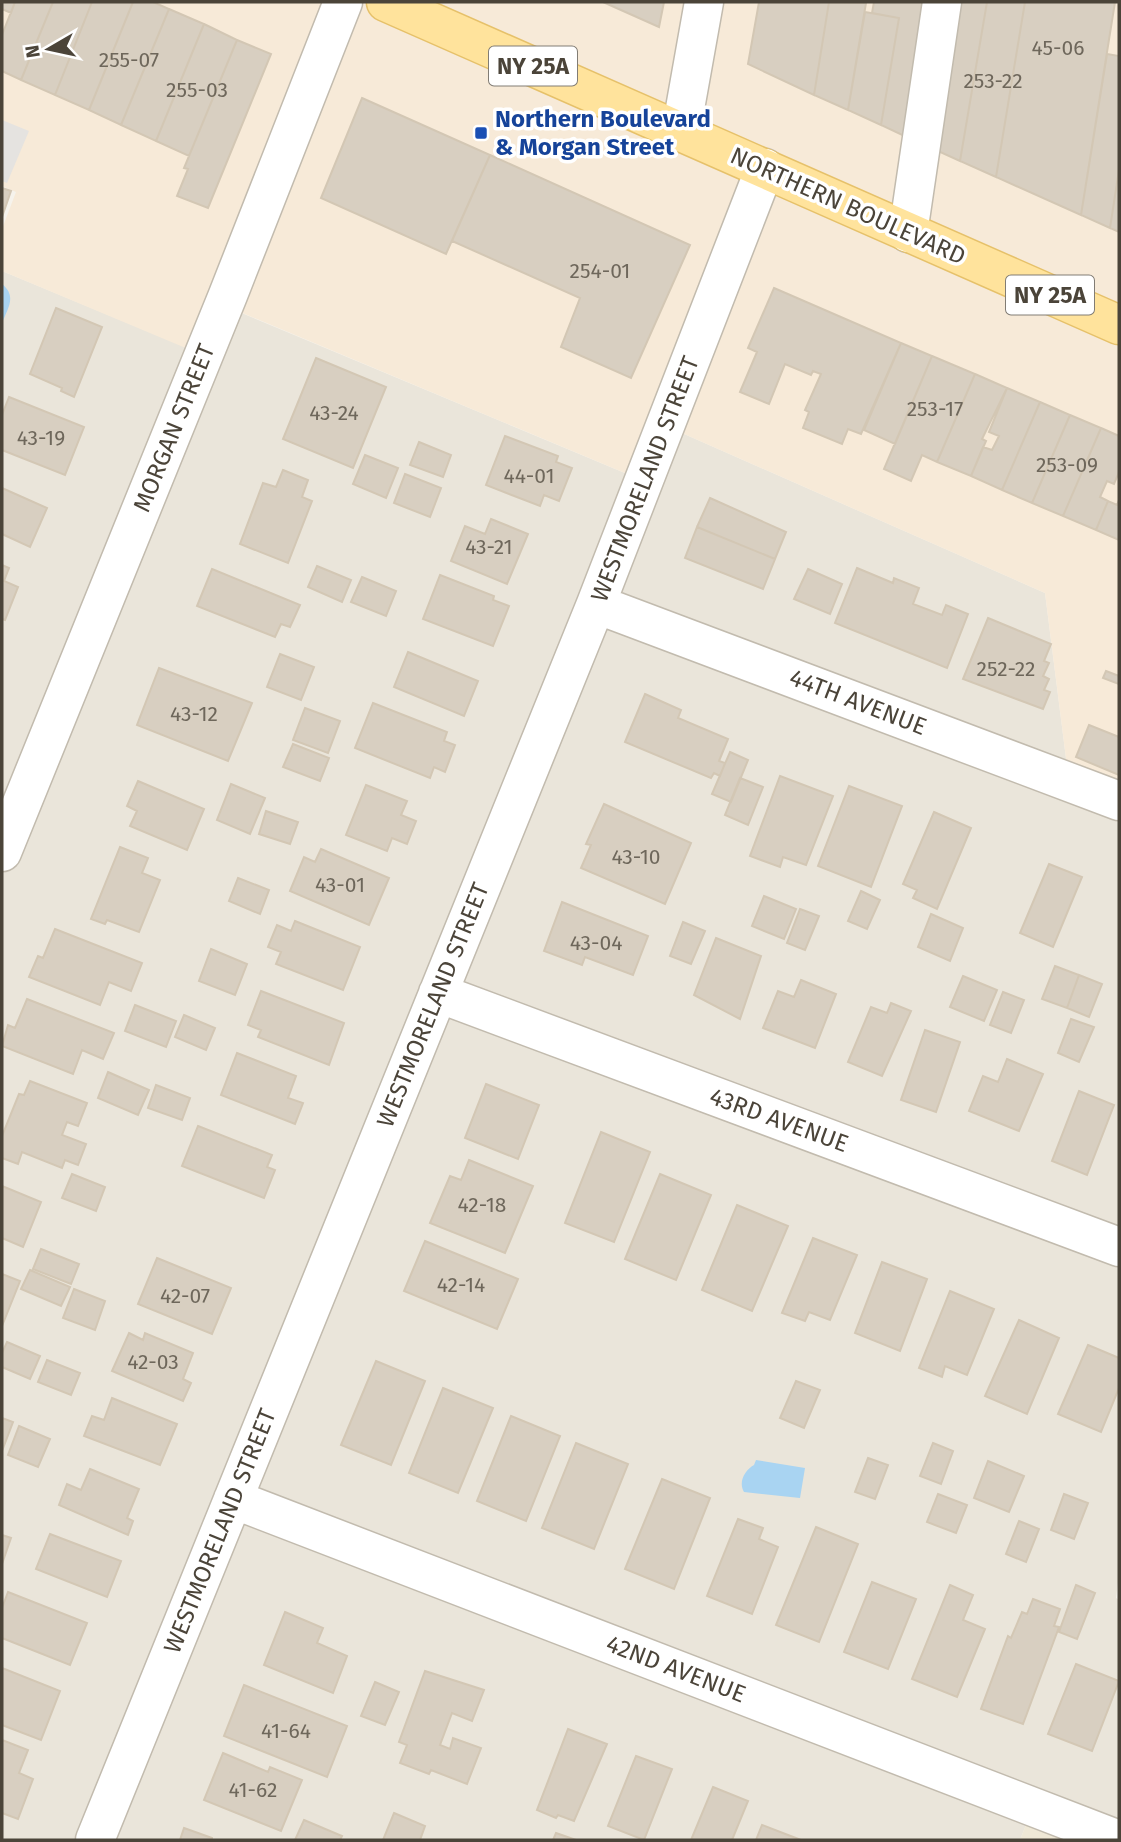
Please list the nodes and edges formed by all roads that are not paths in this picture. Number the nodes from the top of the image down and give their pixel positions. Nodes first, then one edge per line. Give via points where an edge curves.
1 (343, 2) edge
2 (386, 2) edge
3 (704, 2) edge
4 (942, 2) edge
5 (681, 131) junction
6 (765, 168) junction
7 (908, 233) junction
8 (1119, 325) edge
9 (596, 604) junction
10 (1119, 801) edge
11 (2, 852) edge
12 (439, 993) junction
13 (1119, 1247) edge
14 (233, 1499) junction
15 (95, 1840) edge
16 (1119, 1840) edge

1 - 11 street, MORGAN STREET
2 - 5 main road, NORTHERN BOULEVARD / NY 25A
3 - 5 street
4 - 7 street
5 - 6 main road, NORTHERN BOULEVARD / NY 25A
6 - 7 main road, NORTHERN BOULEVARD / NY 25A
6 - 9 street, WESTMORELAND STREET
7 - 8 main road, NORTHERN BOULEVARD / NY 25A
9 - 10 street, 44TH AVENUE
9 - 12 street, WESTMORELAND STREET
12 - 13 street, 43RD AVENUE
12 - 14 street, WESTMORELAND STREET
14 - 15 street, WESTMORELAND STREET
14 - 16 street, 42ND AVENUE

